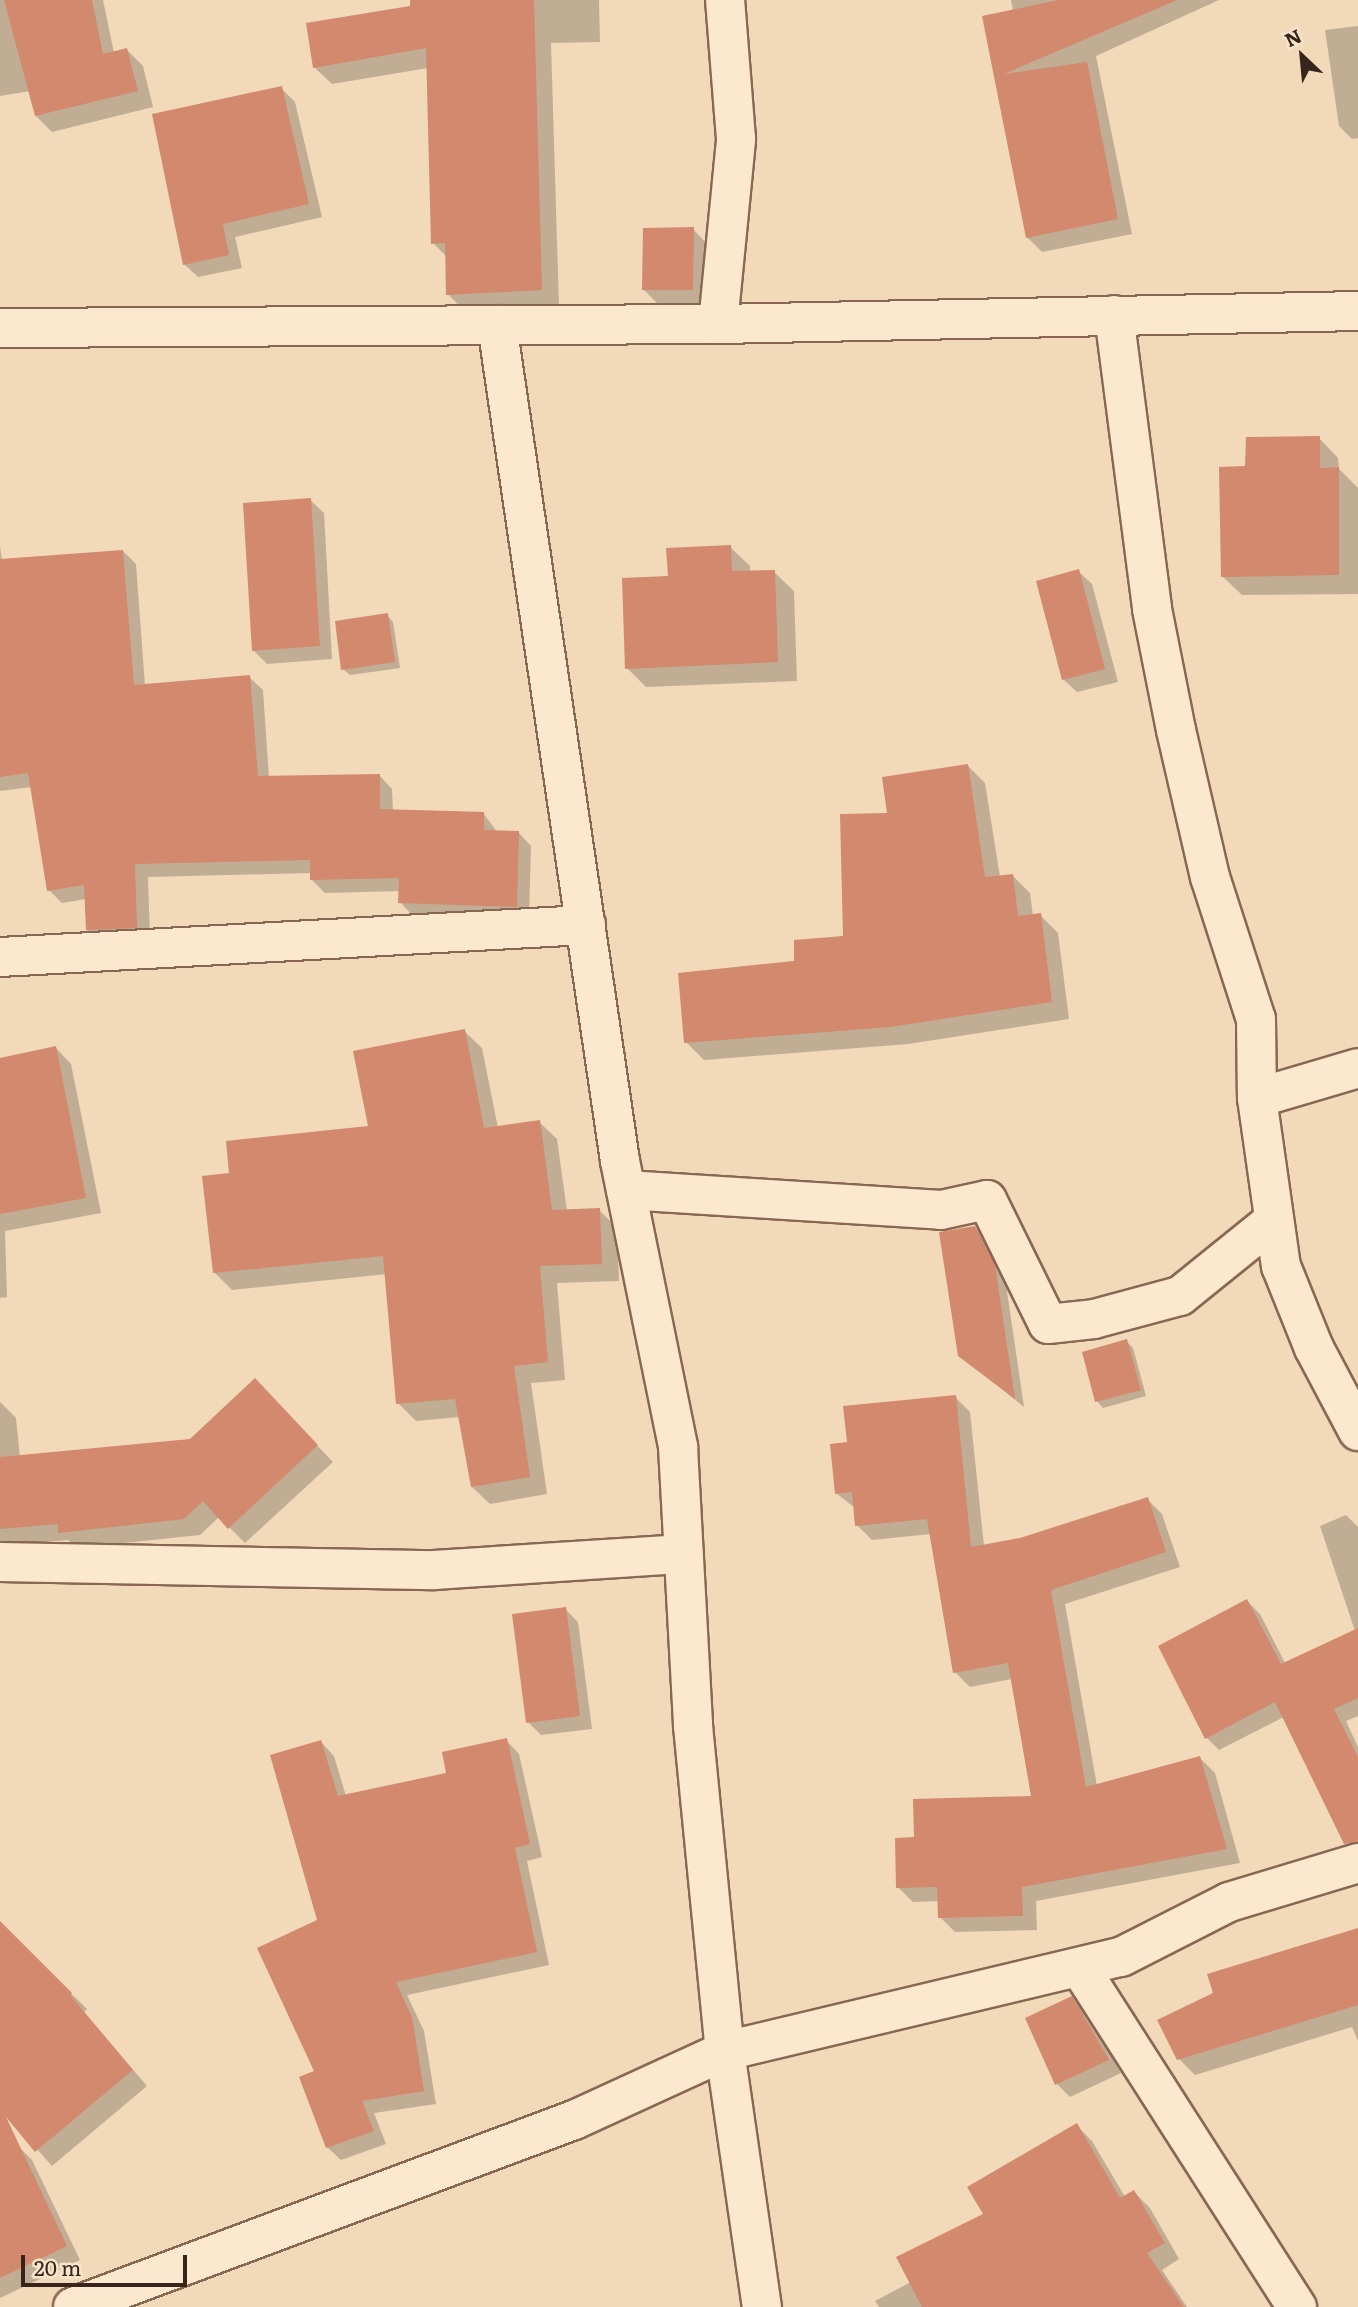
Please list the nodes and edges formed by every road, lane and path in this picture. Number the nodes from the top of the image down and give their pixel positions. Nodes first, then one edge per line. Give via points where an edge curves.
1 (725, 0) edge
2 (1358, 311) edge
3 (1114, 316) junction
4 (718, 324) junction
5 (497, 325) junction
6 (0, 328) edge
7 (586, 925) junction
8 (0, 957) edge
9 (1358, 1068) edge
10 (1257, 1098) junction
11 (626, 1190) junction
12 (1273, 1221) junction
13 (1358, 1431) edge
14 (683, 1554) junction
15 (0, 1562) edge
16 (1358, 1863) edge
17 (1080, 1968) junction
18 (725, 2050) junction
19 (73, 2307) edge
20 (762, 2307) edge
21 (1297, 2307) edge

1 - 4 street via 736,139
2 - 3 street
3 - 4 street
3 - 10 street via 1152,609 1210,877 1256,1019
4 - 5 street
5 - 6 street
5 - 7 street
7 - 8 street
7 - 11 street
9 - 10 street
10 - 12 street
11 - 12 street via 941,1210 987,1200 1048,1324 1094,1319 1180,1296
11 - 14 street via 678,1447
12 - 13 street via 1281,1266 1314,1348
14 - 15 street via 434,1570
14 - 18 street via 693,1726
16 - 17 street via 1229,1902 1121,1956
17 - 18 street
17 - 21 street
18 - 19 street via 574,2120
18 - 20 street

